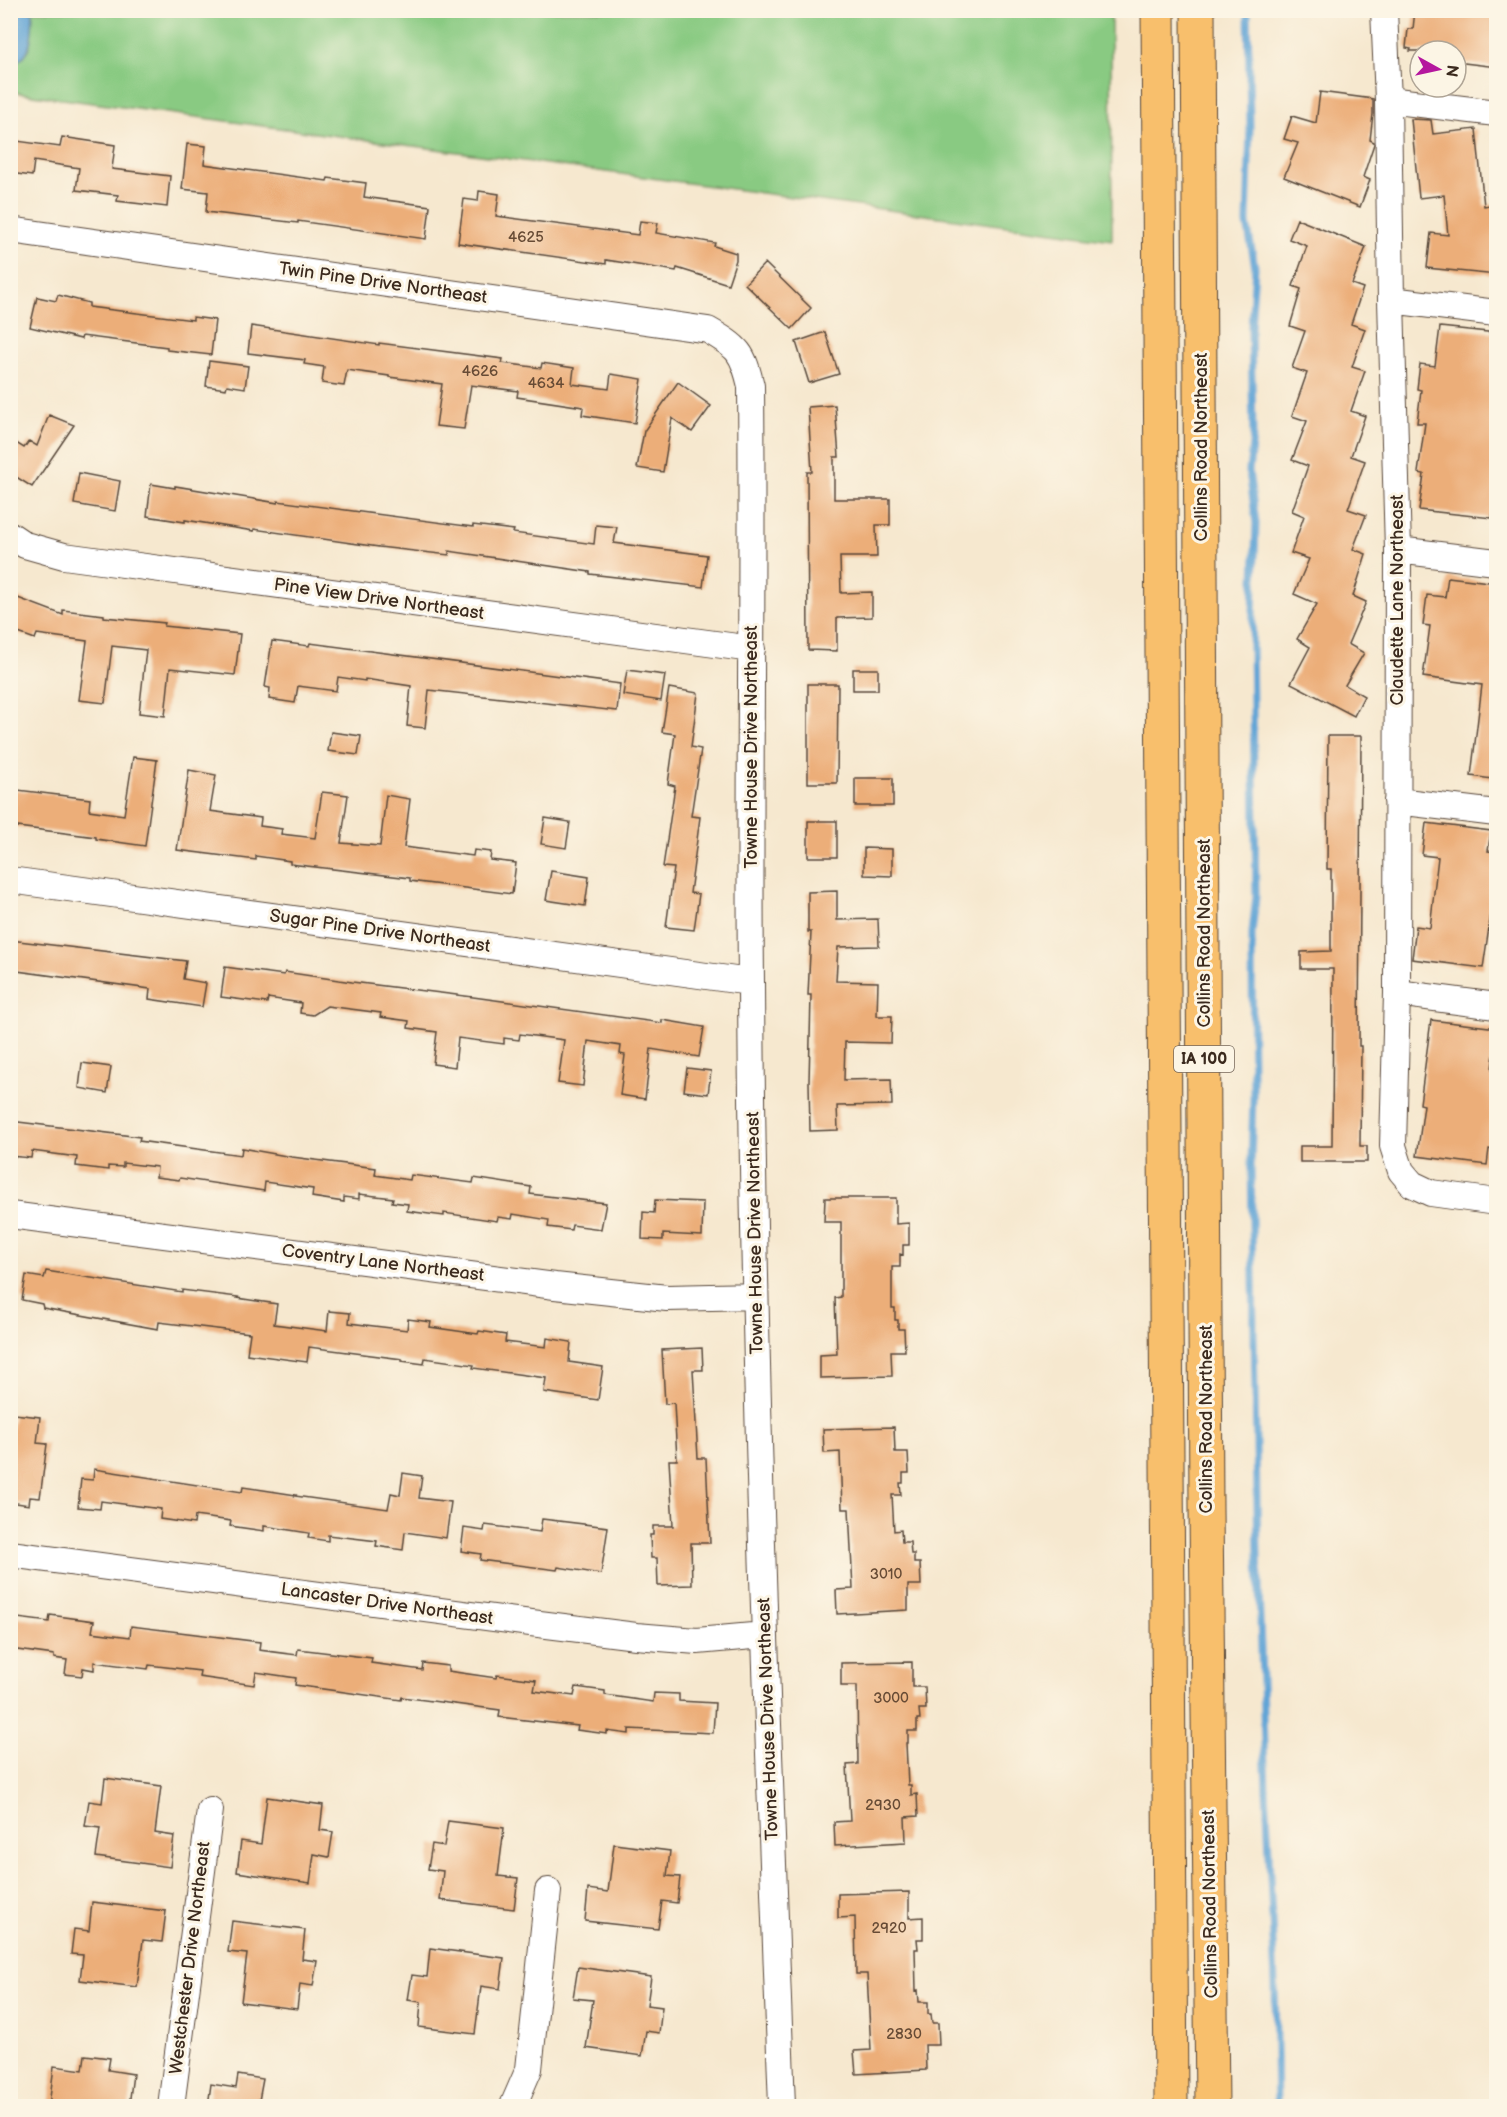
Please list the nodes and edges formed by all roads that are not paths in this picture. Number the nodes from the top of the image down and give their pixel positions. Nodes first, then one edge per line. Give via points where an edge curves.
1 (1158, 10) edge
2 (1198, 10) edge
3 (1384, 10) edge
4 (1388, 100) junction
5 (1497, 113) edge
6 (10, 230) edge
7 (1391, 300) junction
8 (1497, 313) edge
9 (745, 360) joint
10 (10, 535) edge
11 (1398, 550) junction
12 (1497, 562) edge
13 (752, 649) junction
14 (1397, 801) junction
15 (1497, 813) edge
16 (10, 880) edge
17 (750, 982) junction
18 (1397, 993) junction
19 (1497, 1006) edge
20 (1497, 1202) edge
21 (10, 1215) edge
22 (756, 1296) junction
23 (10, 1554) edge
24 (764, 1635) junction
25 (210, 1810) dead end
26 (548, 1891) dead end
27 (171, 2106) edge
28 (513, 2106) edge
29 (782, 2106) edge
30 (1171, 2106) edge
31 (1212, 2106) edge

1 - 30 highway, IA 100
2 - 31 highway, Collins Road Northeast / IA 100
3 - 4 street, Claudette Lane Northeast
4 - 5 street
4 - 7 street, Claudette Lane Northeast
6 - 9 street, Twin Pine Drive Northeast via 708,330 729,342
7 - 8 street
7 - 11 street, Claudette Lane Northeast
9 - 13 street, Towne House Drive Northeast via 751,386
10 - 13 street, Pine View Drive Northeast via 25,545 64,556
11 - 12 street
11 - 14 street, Claudette Lane Northeast
13 - 17 street, Towne House Drive Northeast
14 - 15 street
14 - 18 street, Claudette Lane Northeast
16 - 17 street, Sugar Pine Drive Northeast
17 - 22 street, Towne House Drive Northeast
18 - 19 street
18 - 20 street, Claudette Lane Northeast via 1393,1146 1401,1171 1412,1184 1431,1193
21 - 22 street, Coventry Lane Northeast via 656,1297
22 - 24 street, Towne House Drive Northeast
23 - 24 street, Lancaster Drive Northeast via 636,1636 697,1641
24 - 29 street, Towne House Drive Northeast
25 - 27 street, Westchester Drive Northeast
26 - 28 street via 529,2069

